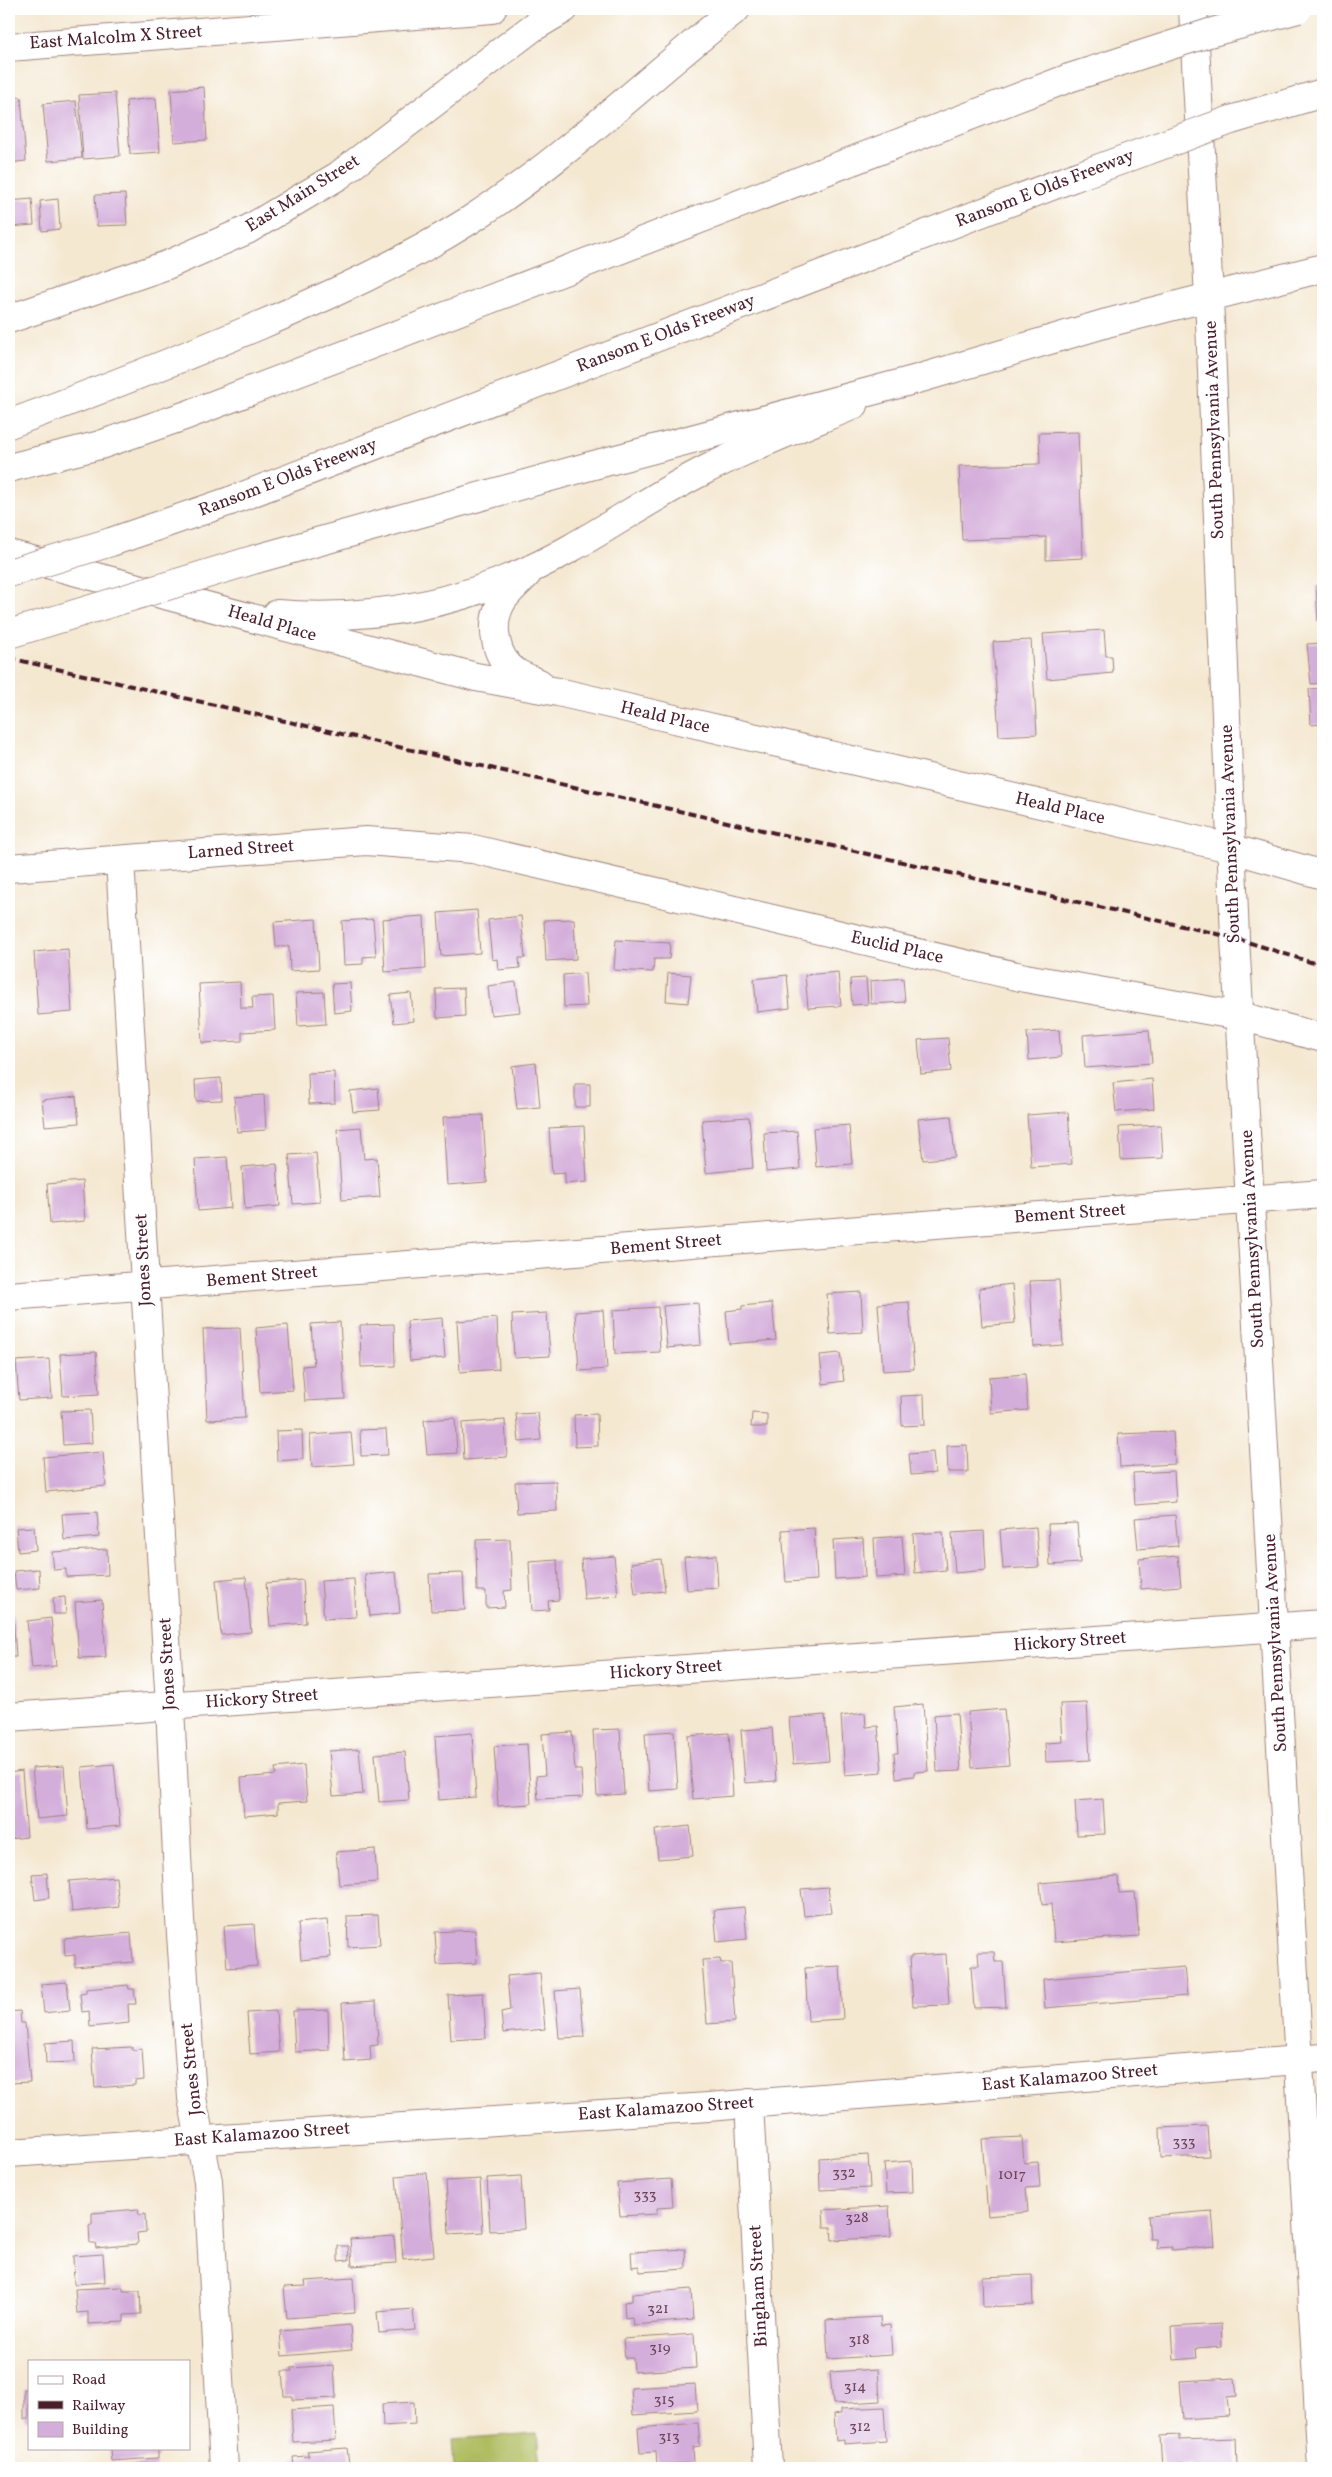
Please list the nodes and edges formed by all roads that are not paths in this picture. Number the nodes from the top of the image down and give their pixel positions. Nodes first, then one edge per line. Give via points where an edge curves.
1 (492, 9) edge
2 (564, 9) edge
3 (736, 9) edge
4 (1194, 9) edge
5 (1298, 9) edge
6 (300, 16) edge
7 (9, 47) edge
8 (1323, 93) edge
9 (1323, 268) edge
10 (1209, 297) junction
11 (9, 320) edge
12 (922, 378) junction
13 (9, 424) edge
14 (9, 468) edge
15 (9, 554) edge
16 (533, 568) junction
17 (9, 573) edge
18 (208, 606) junction
19 (9, 634) edge
20 (558, 692) junction
21 (1230, 848) junction
22 (473, 849) joint
23 (120, 860) junction
24 (9, 868) edge
25 (1323, 875) edge
26 (1240, 1016) junction
27 (1323, 1038) edge
28 (1323, 1194) edge
29 (1250, 1200) junction
30 (146, 1286) junction
31 (9, 1296) edge
32 (1323, 1624) edge
33 (1274, 1629) junction
34 (170, 1706) junction
35 (9, 1716) edge
36 (1312, 2059) edge
37 (749, 2103) junction
38 (200, 2139) junction
39 (9, 2153) edge
40 (224, 2468) edge
41 (768, 2468) edge
42 (1322, 2468) edge

1 - 6 main road, East Malcolm X Street
2 - 11 main road, East Main Street via 532,28 338,176 247,230 167,265
3 - 13 main road via 550,163 418,251 354,285 254,328
4 - 10 main road, South Pennsylvania Avenue
5 - 14 main road, bridge via 1209,33 1068,78 187,415 100,445
6 - 7 main road, East Malcolm X Street
8 - 17 main road, Ransom E Olds Freeway, bridge via 1231,120 1076,177 230,500 111,542
9 - 10 main road
10 - 12 main road via 1107,323
10 - 21 main road, South Pennsylvania Avenue
12 - 16 main road via 721,462
12 - 19 main road, bridge via 580,468 256,559
15 - 18 main road, Heald Place
16 - 18 main road via 453,599 373,614 291,615
16 - 20 main road via 500,604 495,639 499,652 513,670
18 - 20 main road, Heald Place via 476,678
20 - 21 main road, Heald Place
21 - 25 main road, Heald Place
21 - 26 main road, South Pennsylvania Avenue
22 - 23 main road, Larned Street via 366,841
22 - 26 main road, Euclid Place via 1025,978
23 - 24 main road, Larned Street
23 - 30 main road, Jones Street
26 - 27 main road, Euclid Place
26 - 29 main road, South Pennsylvania Avenue
28 - 29 main road, Bement Street
29 - 30 main road, Bement Street
29 - 33 main road, South Pennsylvania Avenue
30 - 31 main road, Bement Street
30 - 34 main road, Jones Street
32 - 33 main road, Hickory Street
33 - 34 main road, Hickory Street
33 - 36 main road, South Pennsylvania Avenue
34 - 35 main road, Hickory Street
34 - 38 main road, Jones Street via 192,2098
36 - 37 main road, East Kalamazoo Street
36 - 42 main road, South Pennsylvania Avenue
37 - 38 main road, East Kalamazoo Street
37 - 41 main road, Bingham Street
38 - 39 main road, East Kalamazoo Street
38 - 40 main road, Jones Street via 208,2180

